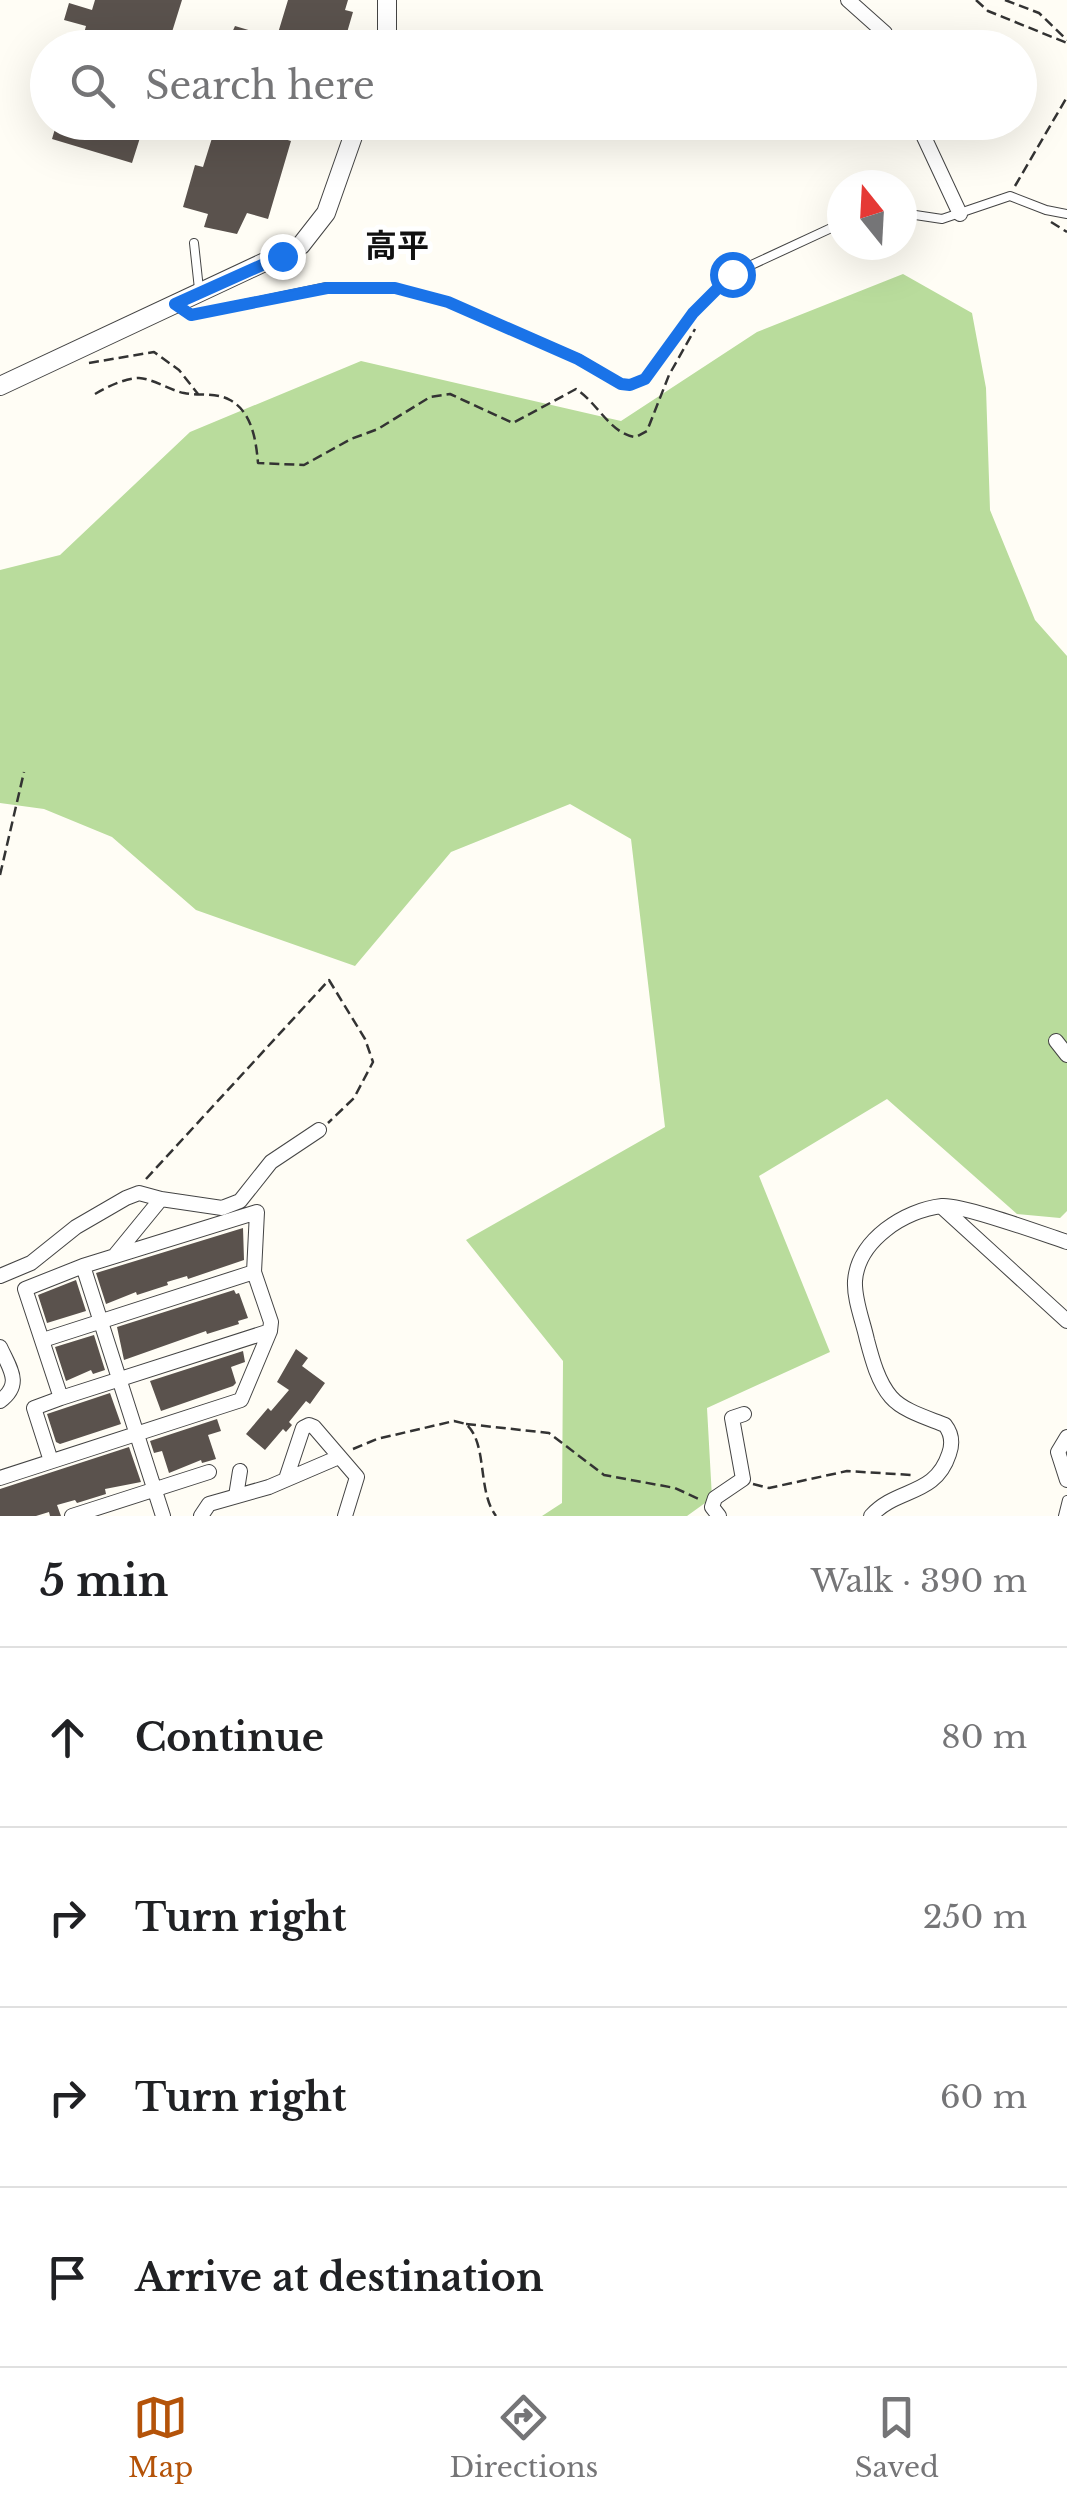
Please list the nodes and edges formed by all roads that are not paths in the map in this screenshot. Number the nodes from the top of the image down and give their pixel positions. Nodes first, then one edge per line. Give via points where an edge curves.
1 (387, 0) edge
2 (848, 0) edge
3 (386, 30) edge
4 (883, 30) edge
5 (352, 140) edge
6 (925, 140) edge
7 (960, 214) junction
8 (1067, 214) edge
9 (917, 216) edge
10 (827, 230) edge
11 (194, 243) dead end
12 (200, 294) junction
13 (175, 304) junction
14 (0, 386) edge
15 (1056, 1041) dead end
16 (1067, 1055) edge
17 (319, 1130) road end
18 (161, 1199) junction
19 (941, 1206) junction
20 (1067, 1242) edge
21 (116, 1255) junction
22 (83, 1266) junction
23 (254, 1272) junction
24 (0, 1276) edge
25 (102, 1321) junction
26 (1067, 1322) edge
27 (270, 1331) junction
28 (43, 1340) junction
29 (0, 1348) edge
30 (120, 1378) junction
31 (60, 1398) junction
32 (0, 1401) edge
33 (744, 1414) dead end
34 (137, 1434) junction
35 (1067, 1437) edge
36 (338, 1457) junction
37 (51, 1461) junction
38 (240, 1471) dead end
39 (209, 1472) dead end
40 (0, 1478) edge
41 (286, 1479) junction
42 (1067, 1480) edge
43 (155, 1491) junction
44 (236, 1496) junction
45 (1067, 1500) edge
46 (716, 1510) edge
47 (72, 1516) edge
48 (163, 1516) edge
49 (201, 1516) edge
50 (345, 1516) edge
51 (870, 1516) edge
52 (1063, 1516) edge

1 - 3 street
2 - 4 street
5 - 12 street via 326,213 308,239
6 - 7 street
7 - 8 lane via 1010,196
7 - 9 lane
10 - 13 lane via 732,274 645,379 630,385 448,302 395,288 327,288 191,315
11 - 12 lane
12 - 13 street
13 - 14 street
15 - 16 street
17 - 18 street via 271,1162 240,1201 222,1208
18 - 21 street
18 - 24 street via 139,1193
19 - 20 street
19 - 26 street
19 - 51 street via 890,1226 857,1269 860,1310 888,1394 945,1425 952,1438 933,1481
21 - 22 street
21 - 23 street via 258,1212
22 - 25 street
22 - 28 street via 25,1289
23 - 25 street
23 - 27 street
25 - 28 street
25 - 30 street
27 - 30 street
27 - 34 street via 241,1400
28 - 31 street
29 - 32 street via 14,1380
30 - 31 street
30 - 34 street
31 - 37 street via 34,1408
33 - 46 street via 732,1418 743,1479 715,1498
34 - 37 street
34 - 43 street
35 - 42 street via 1058,1452
36 - 41 street
36 - 41 street via 309,1425
36 - 50 street via 357,1477
37 - 40 street
38 - 44 street
39 - 43 street
41 - 44 street
43 - 47 street
43 - 48 street
44 - 49 street via 209,1504
45 - 52 lane

